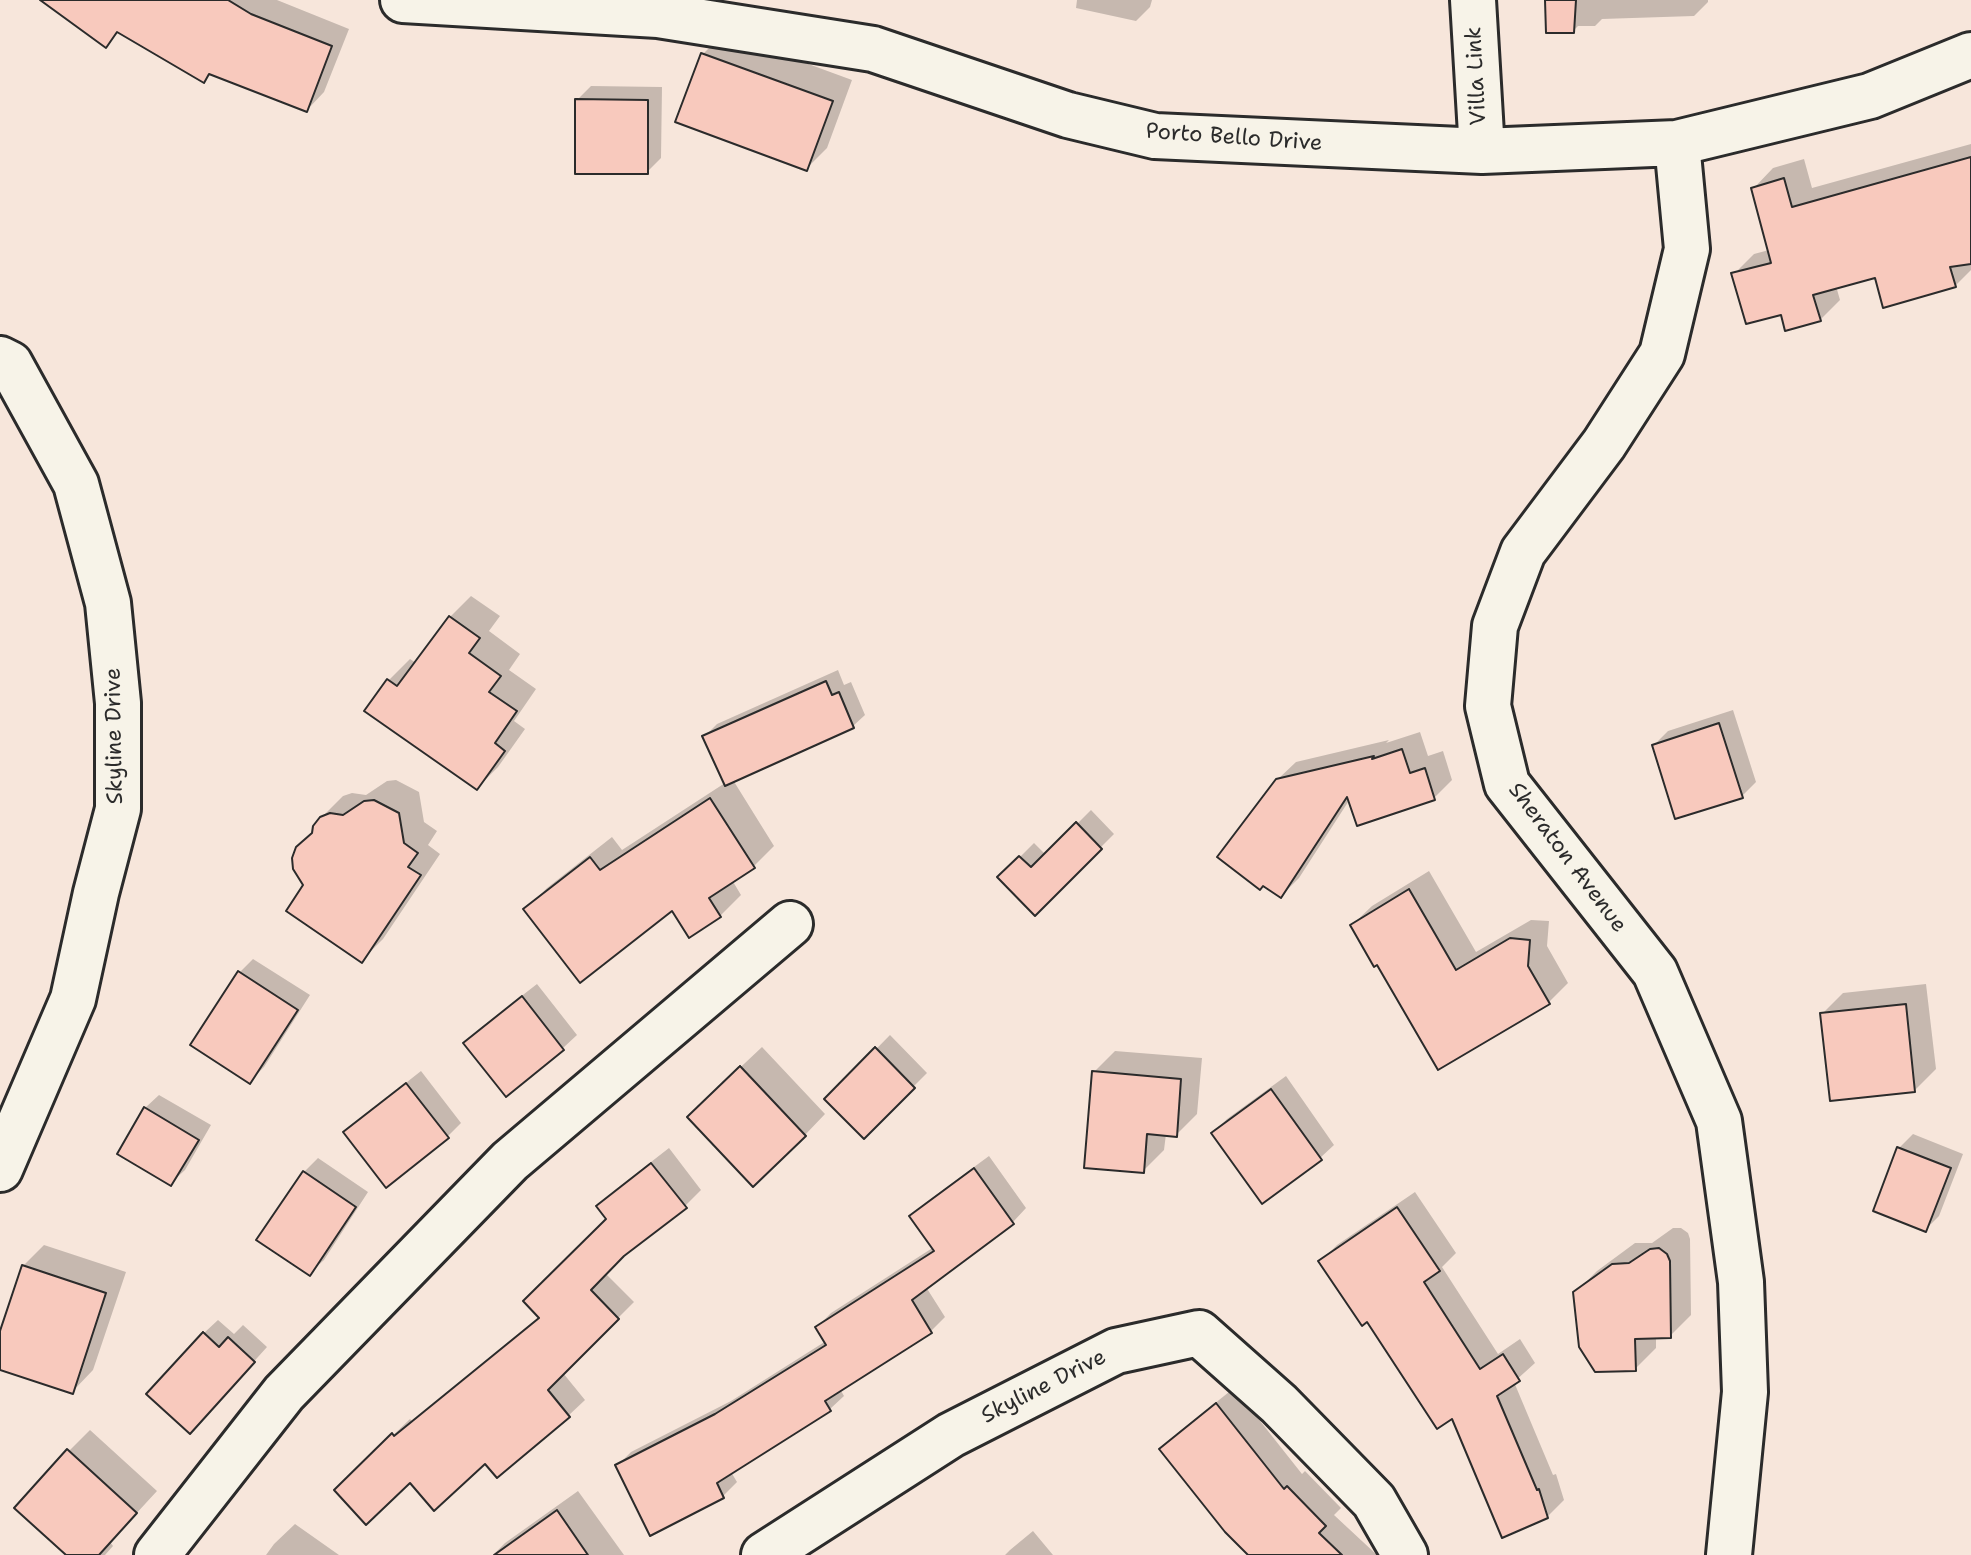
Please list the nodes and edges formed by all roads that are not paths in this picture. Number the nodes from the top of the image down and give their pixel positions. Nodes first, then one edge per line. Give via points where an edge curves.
1 (403, 0) edge
2 (1473, 0) edge
3 (1971, 55) edge
4 (1677, 143) junction
5 (1482, 151) junction
6 (0, 359) edge
7 (790, 924) dead end
8 (0, 1169) edge
9 (157, 1555) edge
10 (764, 1555) edge
11 (1405, 1555) edge
12 (1729, 1555) edge

1 - 5 street, Porto Bello Drive via 658,15 873,49 1068,115 1155,136
2 - 5 street, Villa Link
3 - 4 street, Porto Bello Drive via 1870,96
4 - 5 street, Porto Bello Drive
4 - 12 street, Sheraton Avenue via 1687,249 1662,354 1604,444 1523,552 1495,626 1488,706 1507,784 1655,972 1719,1121 1741,1282 1745,1392
6 - 8 street, Skyline Drive via 10,364 76,484 108,603 118,703 118,809 73,999
7 - 9 street via 510,1161 284,1393
10 - 11 street, Skyline Drive via 951,1435 1116,1351 1199,1333 1279,1404 1374,1501

